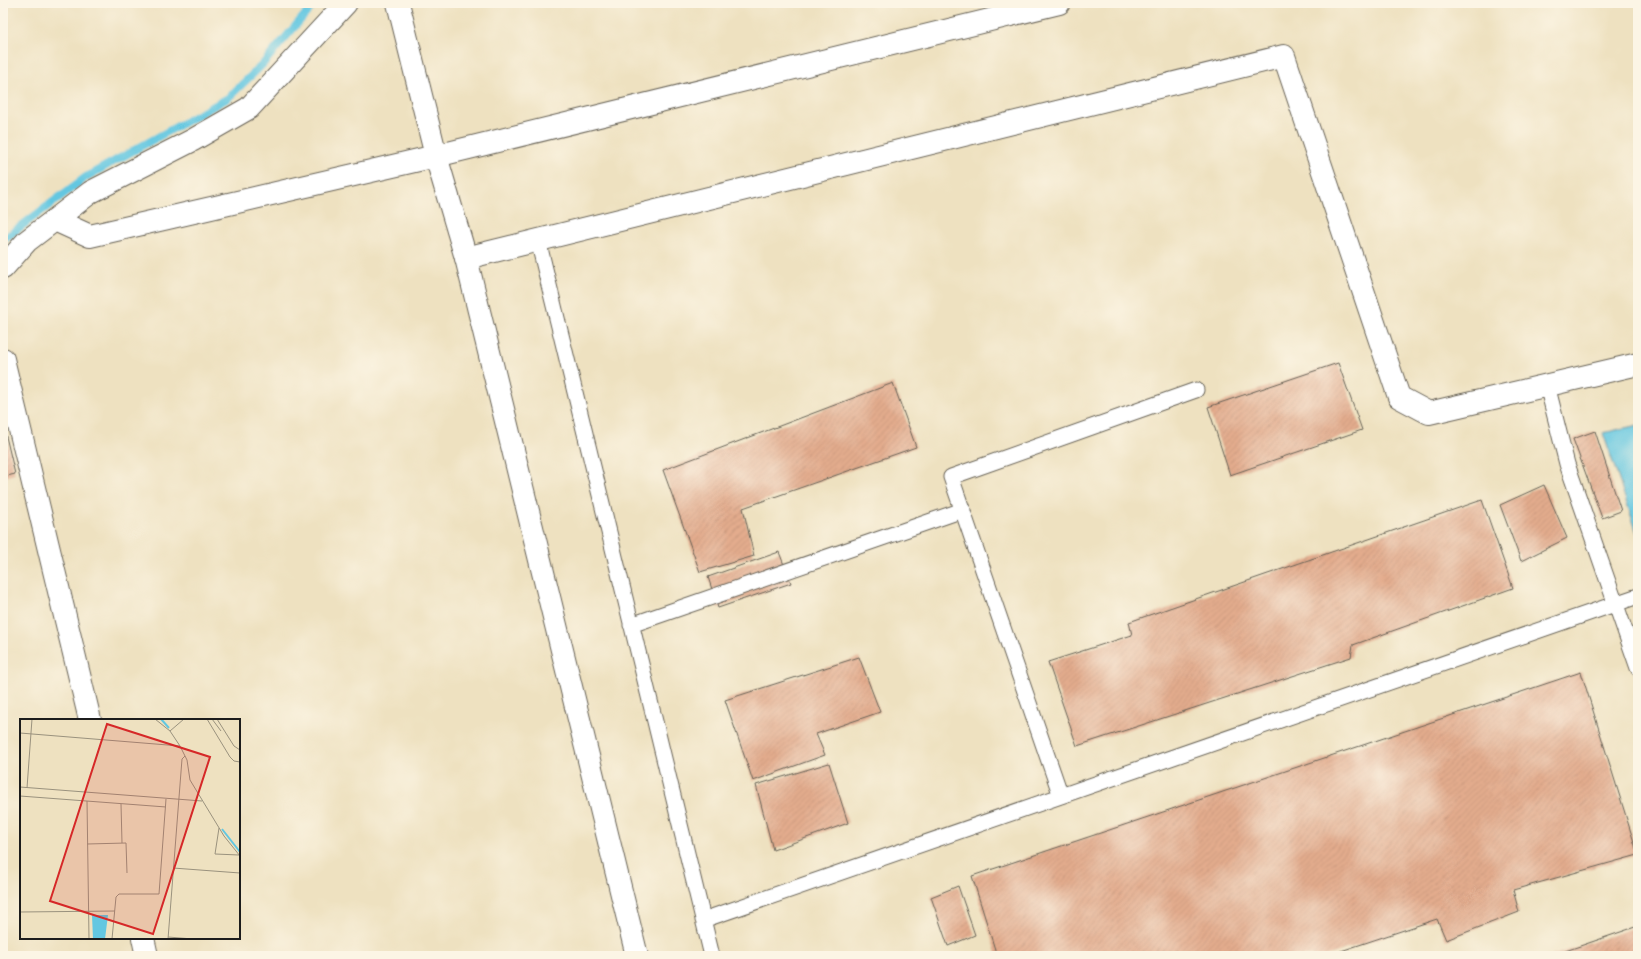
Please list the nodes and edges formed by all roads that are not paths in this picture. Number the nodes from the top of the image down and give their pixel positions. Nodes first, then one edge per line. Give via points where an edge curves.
1 (346, 3) edge
2 (398, 3) edge
3 (1059, 3) edge
4 (1033, 6) edge
5 (436, 156) junction
6 (55, 220) junction
7 (538, 240) junction
8 (466, 258) junction
9 (3, 268) edge
10 (3, 359) edge
11 (1638, 364) edge
12 (1547, 385) junction
13 (1196, 390) dead end
14 (962, 510) junction
15 (1638, 596) edge
16 (1616, 604) junction
17 (631, 625) junction
18 (1638, 668) edge
19 (90, 719) edge
20 (1061, 796) junction
21 (703, 920) junction
22 (143, 939) edge
23 (147, 956) edge
24 (636, 956) edge
25 (712, 956) edge

1 - 6 street via 249,108 91,192
2 - 5 street
3 - 4 street
4 - 5 street
5 - 6 street via 90,236
5 - 8 street
6 - 9 street via 27,241
7 - 8 street
7 - 12 street via 1284,56 1399,397 1429,413
7 - 17 lane
8 - 24 street
10 - 19 street
11 - 12 street
12 - 16 lane via 1567,464
13 - 14 lane via 951,477
14 - 17 lane
14 - 20 lane
15 - 16 lane
16 - 18 lane
16 - 20 lane
17 - 21 lane
20 - 21 lane
21 - 25 lane
22 - 23 street

